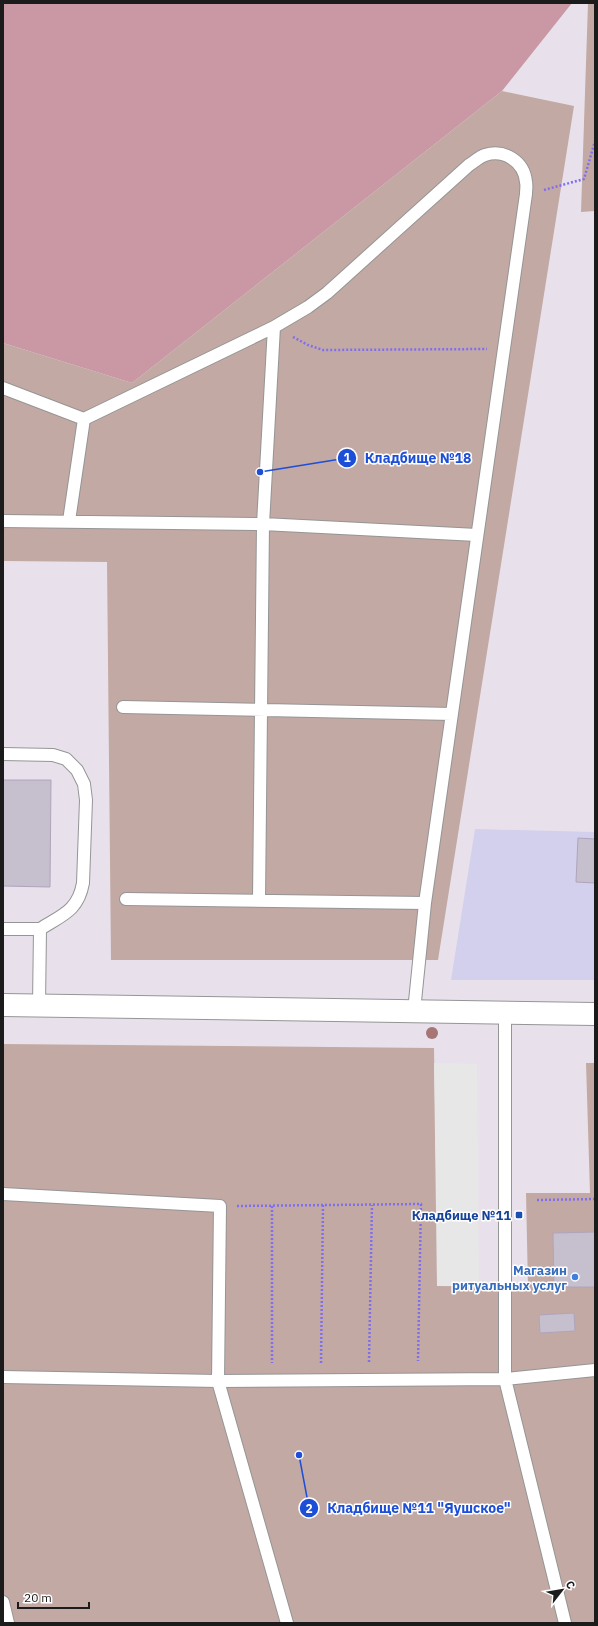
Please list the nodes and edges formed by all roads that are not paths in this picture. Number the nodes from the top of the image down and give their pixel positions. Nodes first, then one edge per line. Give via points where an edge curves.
1 (274, 327) junction
2 (3, 388) edge
3 (84, 419) junction
4 (3, 520) edge
5 (69, 521) junction
6 (263, 524) junction
7 (477, 535) junction
8 (123, 707) dead end
9 (261, 710) junction
10 (452, 714) junction
11 (3, 754) edge
12 (126, 899) dead end
13 (258, 900) junction
14 (425, 903) junction
15 (3, 929) edge
16 (40, 929) junction
17 (3, 1005) edge
18 (39, 1005) junction
19 (414, 1010) junction
20 (505, 1012) junction
21 (595, 1014) edge
22 (3, 1194) edge
23 (595, 1370) edge
24 (3, 1377) edge
25 (505, 1379) junction
26 (218, 1381) junction
27 (3, 1602) edge
28 (8, 1623) edge
29 (287, 1623) edge
30 (565, 1623) edge

1 - 3 lane
1 - 6 lane
1 - 7 lane via 327,293 483,155 497,152 516,162 526,181 526,194
2 - 3 lane
3 - 5 lane
4 - 5 lane
5 - 6 lane
6 - 7 lane
6 - 9 lane
7 - 10 lane
8 - 9 lane
9 - 10 lane
9 - 13 lane
10 - 14 lane
11 - 16 lane via 53,755 66,759 77,770 84,784 86,800 83,883 80,895 71,909
12 - 13 lane
13 - 14 lane
14 - 19 lane
15 - 16 lane
16 - 18 lane
17 - 18 street
18 - 19 street
19 - 20 street
20 - 21 street
20 - 25 lane
22 - 26 lane via 220,1206
23 - 25 lane
24 - 26 lane
25 - 26 lane
25 - 30 lane
26 - 29 lane
27 - 28 lane

